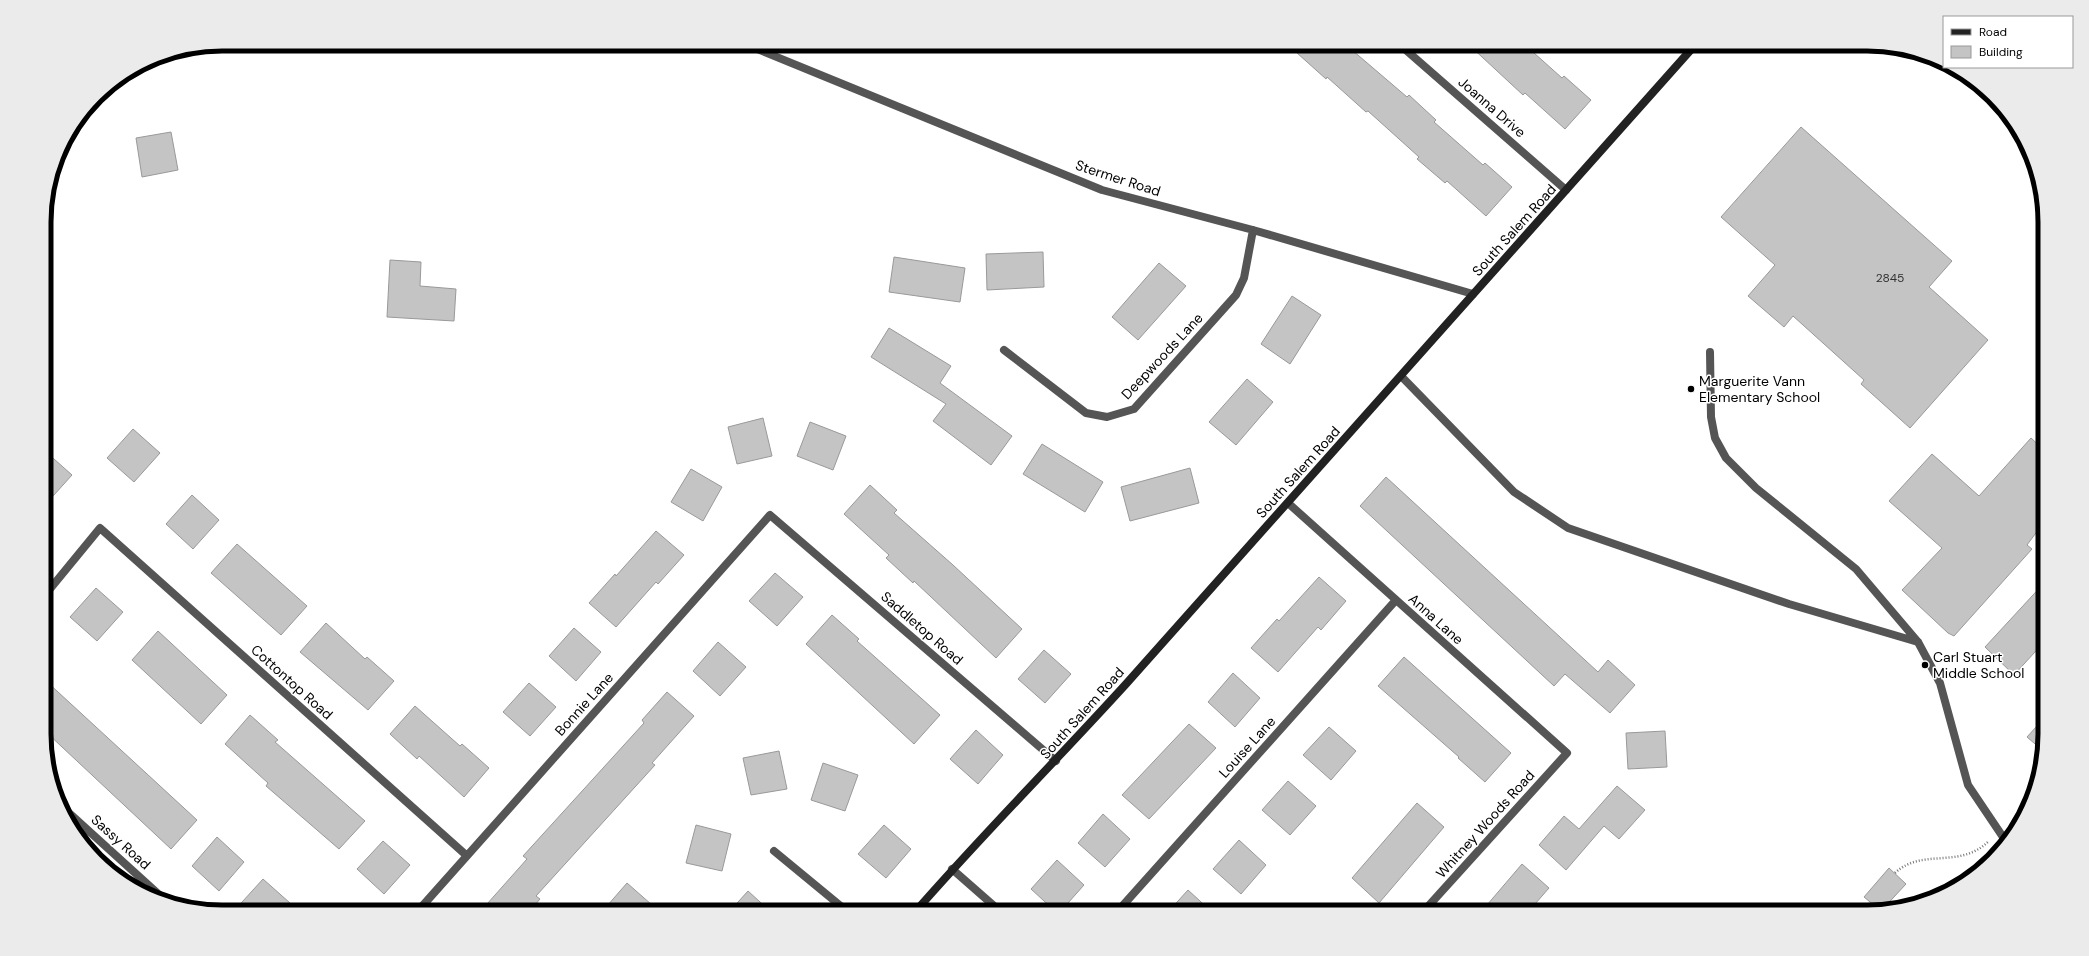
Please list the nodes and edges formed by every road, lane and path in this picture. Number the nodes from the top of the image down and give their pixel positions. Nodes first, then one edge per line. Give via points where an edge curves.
1 (762, 51) edge
2 (1408, 51) edge
3 (1690, 51) edge
4 (1566, 190) junction
5 (1253, 230) junction
6 (1474, 294) junction
7 (1004, 350) dead end
8 (1710, 352) dead end
9 (1401, 376) junction
10 (1288, 503) junction
11 (770, 515) joint
12 (51, 588) edge
13 (1396, 600) junction
14 (1918, 642) junction
15 (1567, 753) joint
16 (1056, 761) junction
17 (72, 815) edge
18 (2003, 838) edge
19 (1989, 841) dead end
20 (774, 851) dead end
21 (466, 855) junction
22 (952, 869) junction
23 (1895, 873) dead end
24 (156, 892) edge
25 (423, 905) edge
26 (840, 905) edge
27 (920, 905) edge
28 (993, 905) edge
29 (1123, 905) edge
30 (1429, 905) edge

1 - 5 street, Stermer Road via 1102,190
2 - 4 street, Joanna Drive
3 - 4 main road, South Salem Road
4 - 6 main road, South Salem Road
5 - 6 street, Stermer Road
5 - 7 street, Deepwoods Lane via 1244,278 1236,295 1134,409 1107,417 1086,413
6 - 9 main road, South Salem Road
8 - 14 street via 1711,417 1715,438 1726,458 1756,488 1856,569
9 - 10 main road, South Salem Road
9 - 14 street via 1514,492 1568,528 1789,604
10 - 13 street, Anna Lane
10 - 16 main road, South Salem Road
11 - 16 street, Saddletop Road
11 - 21 street, Bonnie Lane
12 - 21 street, Cottontop Road via 100,528
13 - 15 street, Anna Lane
13 - 29 street, Louise Lane
14 - 18 street via 1940,683 1968,785
15 - 30 street, Whitney Woods Road
16 - 22 main road, South Salem Road
17 - 24 street, Sassy Road
19 - 23 path via 1972,853 1958,858 1916,860 1907,863
20 - 26 street
21 - 25 street, Bonnie Lane
22 - 27 main road, South Salem Road
22 - 28 street

